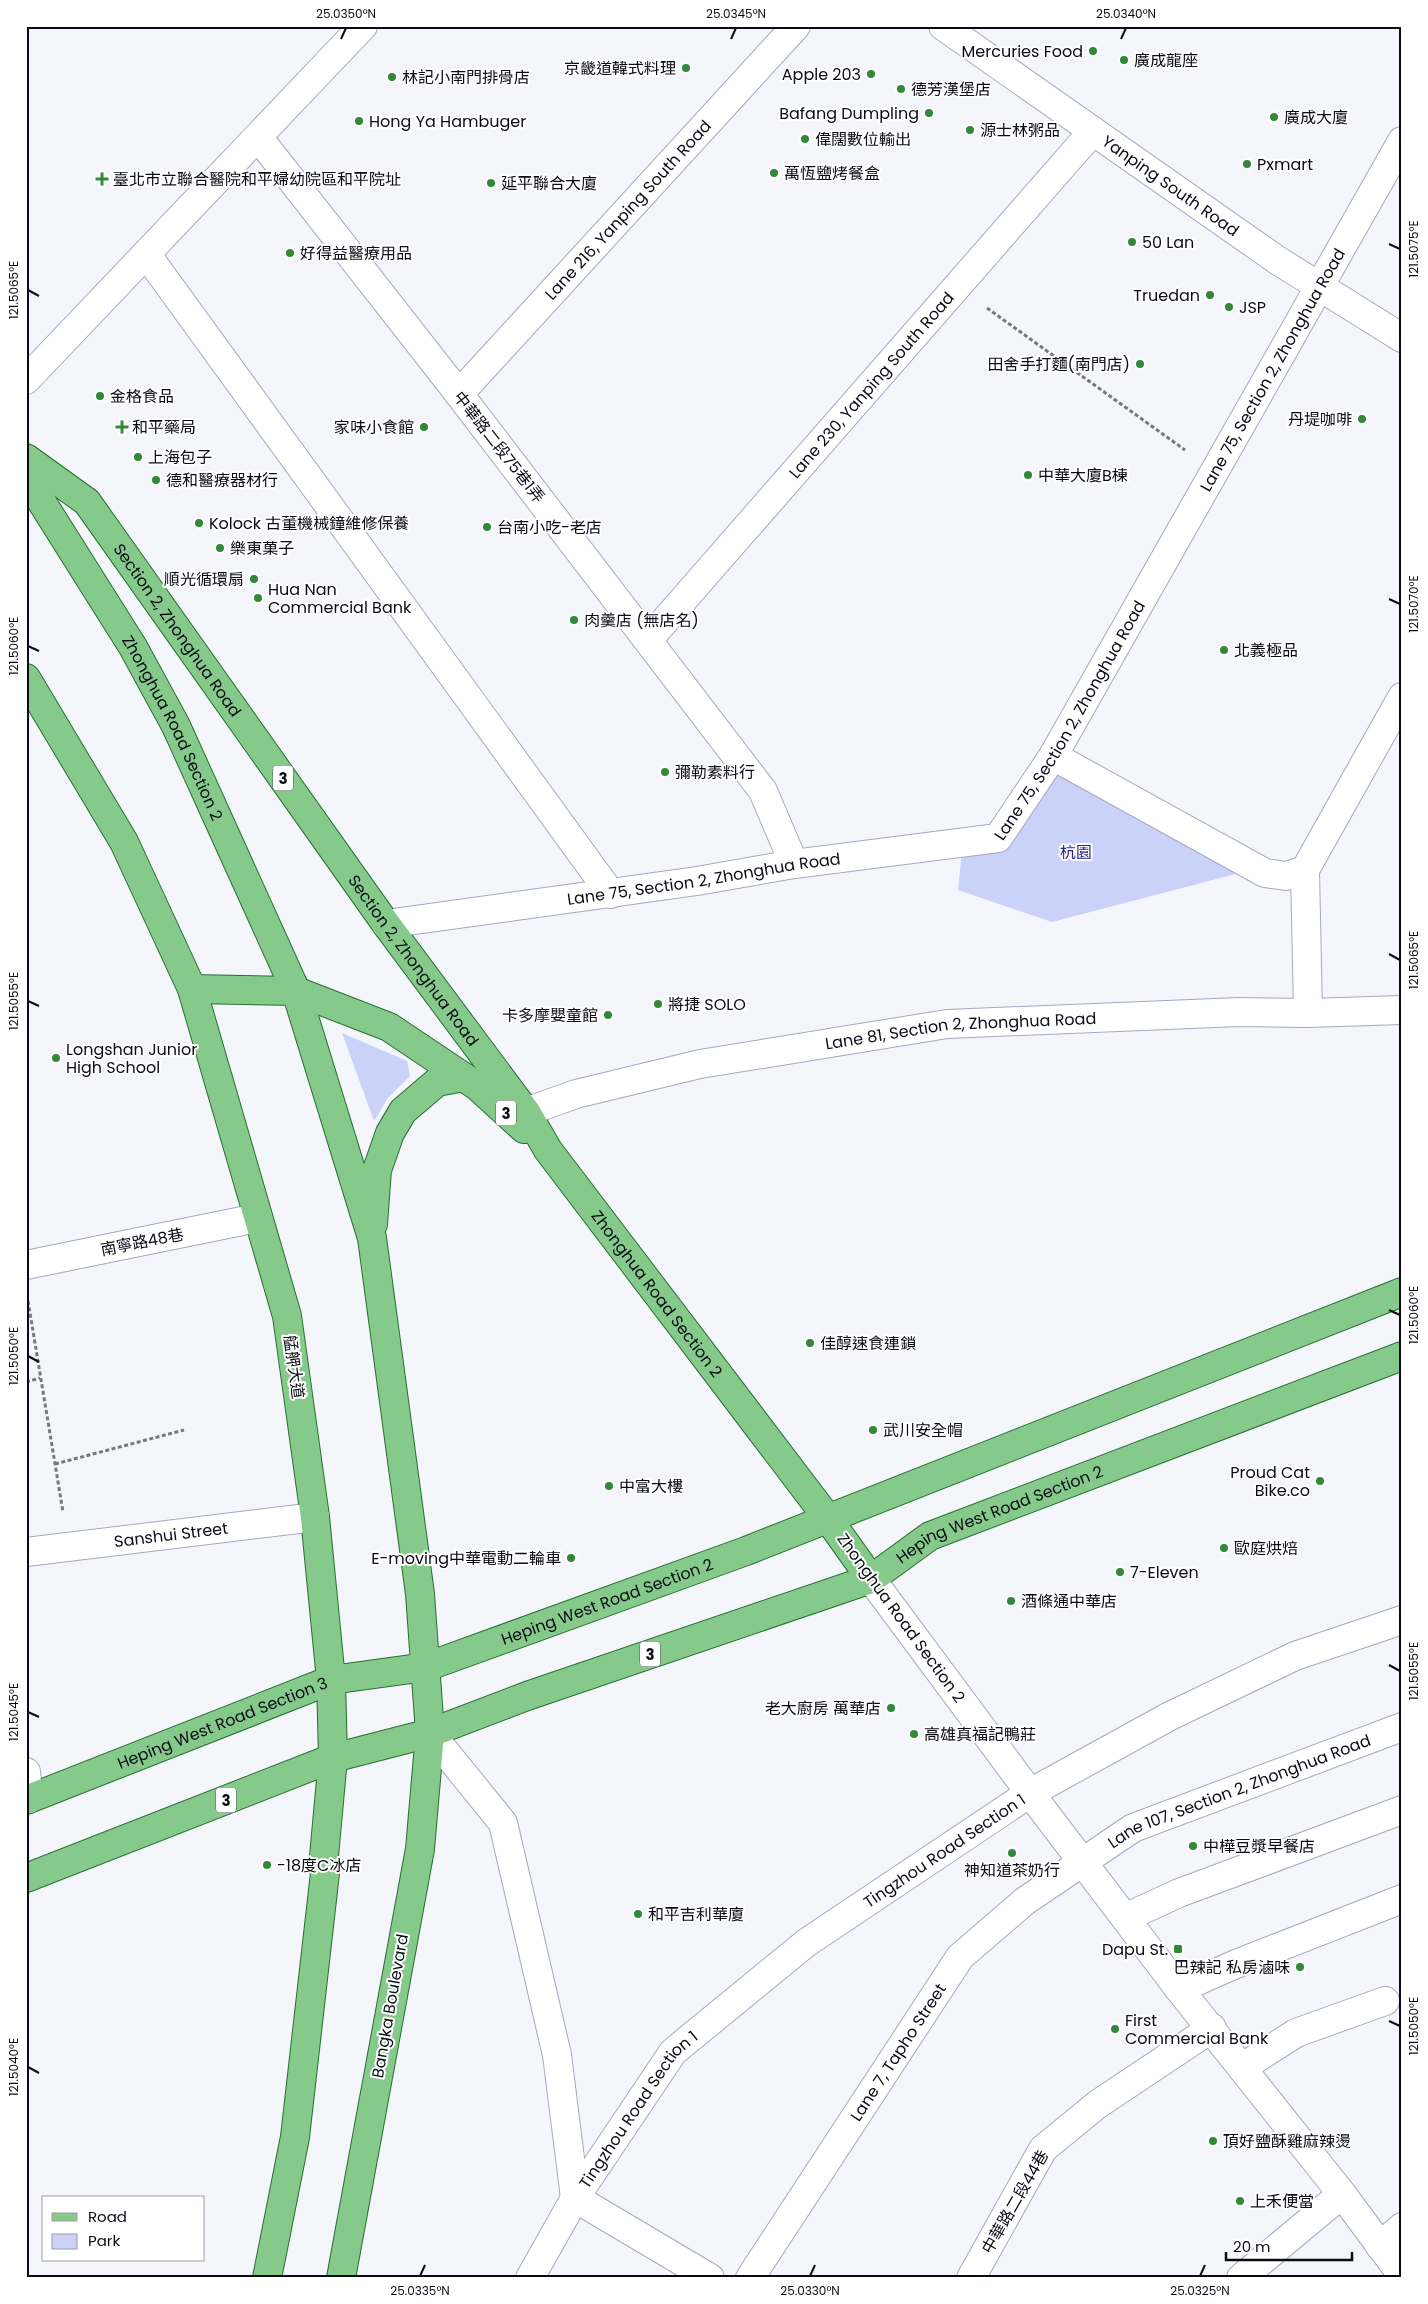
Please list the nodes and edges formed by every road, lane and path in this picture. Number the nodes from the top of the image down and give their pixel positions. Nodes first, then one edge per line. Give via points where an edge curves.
1 (363, 26) edge
2 (796, 26) edge
3 (943, 26) edge
4 (1093, 130) junction
5 (258, 137) junction
6 (1402, 141) edge
7 (147, 255) junction
8 (959, 287) junction
9 (1318, 288) junction
10 (1402, 338) edge
11 (26, 380) edge
12 (458, 394) junction
13 (26, 458) edge
14 (1214, 469) junction
15 (26, 477) edge
16 (648, 640) junction
17 (26, 678) edge
18 (1402, 697) edge
19 (1053, 756) junction
20 (794, 864) junction
21 (1305, 870) junction
22 (611, 894) junction
23 (386, 924) junction
24 (192, 989) junction
25 (296, 991) junction
26 (1402, 1010) edge
27 (1308, 1013) junction
28 (464, 1077) junction
29 (526, 1112) junction
30 (548, 1150) junction
31 (257, 1218) junction
32 (372, 1238) junction
33 (26, 1265) edge
34 (1402, 1292) edge
35 (28, 1300) dead end
36 (1402, 1356) edge
37 (40, 1378) junction
38 (26, 1382) edge
39 (184, 1430) dead end
40 (55, 1464) junction
41 (315, 1517) junction
42 (829, 1520) junction
43 (68, 1547) junction
44 (26, 1552) edge
45 (871, 1580) junction
46 (1402, 1620) edge
47 (426, 1667) junction
48 (331, 1680) junction
49 (1402, 1727) edge
50 (430, 1733) junction
51 (333, 1758) junction
52 (26, 1772) edge
53 (1030, 1793) junction
54 (28, 1799) edge
55 (1402, 1810) edge
56 (1082, 1861) junction
57 (26, 1878) edge
58 (1402, 1899) edge
59 (1127, 1918) junction
60 (1180, 1989) junction
61 (1385, 2001) dead end
62 (1212, 2028) junction
63 (1243, 2067) junction
64 (1342, 2194) junction
65 (575, 2198) junction
66 (1402, 2227) edge
67 (1380, 2246) junction
68 (1402, 2275) edge
69 (267, 2278) edge
70 (341, 2278) edge
71 (530, 2278) edge
72 (710, 2278) edge
73 (750, 2278) edge
74 (971, 2278) edge
75 (1241, 2278) edge

1 - 5 street
2 - 12 street, Lane 216, Yanping South Road
3 - 4 street, Yanping South Road
4 - 8 street, Lane 230, Yanping South Road
4 - 9 street, Yanping South Road
5 - 7 street
5 - 12 street, 中華路二段75巷1弄
6 - 9 street, Lane 75, Section 2, Zhonghua Road
7 - 11 street
7 - 22 street
8 - 14 path
8 - 16 street, Lane 230, Yanping South Road
9 - 10 street, Yanping South Road
9 - 14 street, Lane 75, Section 2, Zhonghua Road
12 - 16 street, 中華路二段75巷1弄
13 - 23 main road, Section 2, Zhonghua Road / 3 via 86,502
14 - 19 street, Lane 75, Section 2, Zhonghua Road
15 - 25 main road, Zhonghua Road Section 2 via 133,647 176,726
16 - 20 street, 中華路二段75巷1弄 via 763,791
17 - 24 main road via 124,842
18 - 21 street
19 - 20 street, Lane 75, Section 2, Zhonghua Road via 998,838
19 - 21 street via 1265,873 1286,876
20 - 22 street, Lane 75, Section 2, Zhonghua Road
21 - 27 street
22 - 23 street, Lane 75, Section 2, Zhonghua Road
23 - 29 main road, Section 2, Zhonghua Road / 3
24 - 25 main road, 3
24 - 31 main road, 艋舺大道
25 - 28 main road, 3 via 389,1026
25 - 32 main road
26 - 27 street, Lane 81, Section 2, Zhonghua Road
27 - 29 street, Lane 81, Section 2, Zhonghua Road via 1239,1012 947,1024 700,1064 576,1094
28 - 30 main road, 3
28 - 32 main road via 437,1082 423,1092 403,1112 390,1133 378,1170
29 - 30 main road, Section 2, Zhonghua Road / 3
30 - 42 main road, Zhonghua Road Section 2 / 3
31 - 33 street, 南寧路48巷
31 - 41 main road, 艋舺大道 via 287,1316
32 - 47 main road via 412,1527
34 - 42 main road, Heping West Road Section 2
35 - 37 path
36 - 45 main road, Heping West Road Section 2 via 930,1536
37 - 38 path
37 - 40 path
39 - 40 path
40 - 43 path
41 - 43 street, Sanshui Street
41 - 48 main road, 艋舺大道
42 - 45 main road, Zhonghua Road Section 2 / 3
42 - 47 main road, Heping West Road Section 2
43 - 44 street, Sanshui Street
45 - 50 main road, Heping West Road Section 2 / 3 via 527,1696
45 - 53 street, Zhonghua Road Section 2
46 - 53 street, Tingzhou Road Section 1 via 1295,1656 1170,1716
47 - 48 main road, Heping West Road Section 3
47 - 50 main road
48 - 51 main road, 艋舺大道
48 - 54 main road, Heping West Road Section 3
49 - 56 street, Lane 107, Section 2, Zhonghua Road via 1133,1828
50 - 51 main road, 3
50 - 65 street via 503,1823 557,2055
50 - 70 main road, Bangka Boulevard via 420,1848
51 - 57 main road, 3
51 - 69 main road via 325,1873 296,2138
52 - 54 street
53 - 56 street, Zhonghua Road Section 2
53 - 65 street, Tingzhou Road Section 1 via 806,1943 673,2052
55 - 59 street via 1179,1893
56 - 59 street, Zhonghua Road Section 2
56 - 73 street, Lane 7, Tapho Street via 1025,1900 960,1957
58 - 60 street
59 - 60 street, Zhonghua Road Section 2
60 - 62 street, Zhonghua Road Section 2
61 - 63 street via 1296,2033
62 - 63 street, Zhonghua Road Section 2
62 - 74 street, 中華路二段44巷 via 1098,2104 1044,2149
63 - 64 street, Zhonghua Road Section 2
64 - 67 street, Zhonghua Road Section 2
64 - 75 street
65 - 71 street, Tingzhou Road Section 1
65 - 72 street
66 - 67 street
67 - 68 street, Zhonghua Road Section 2

